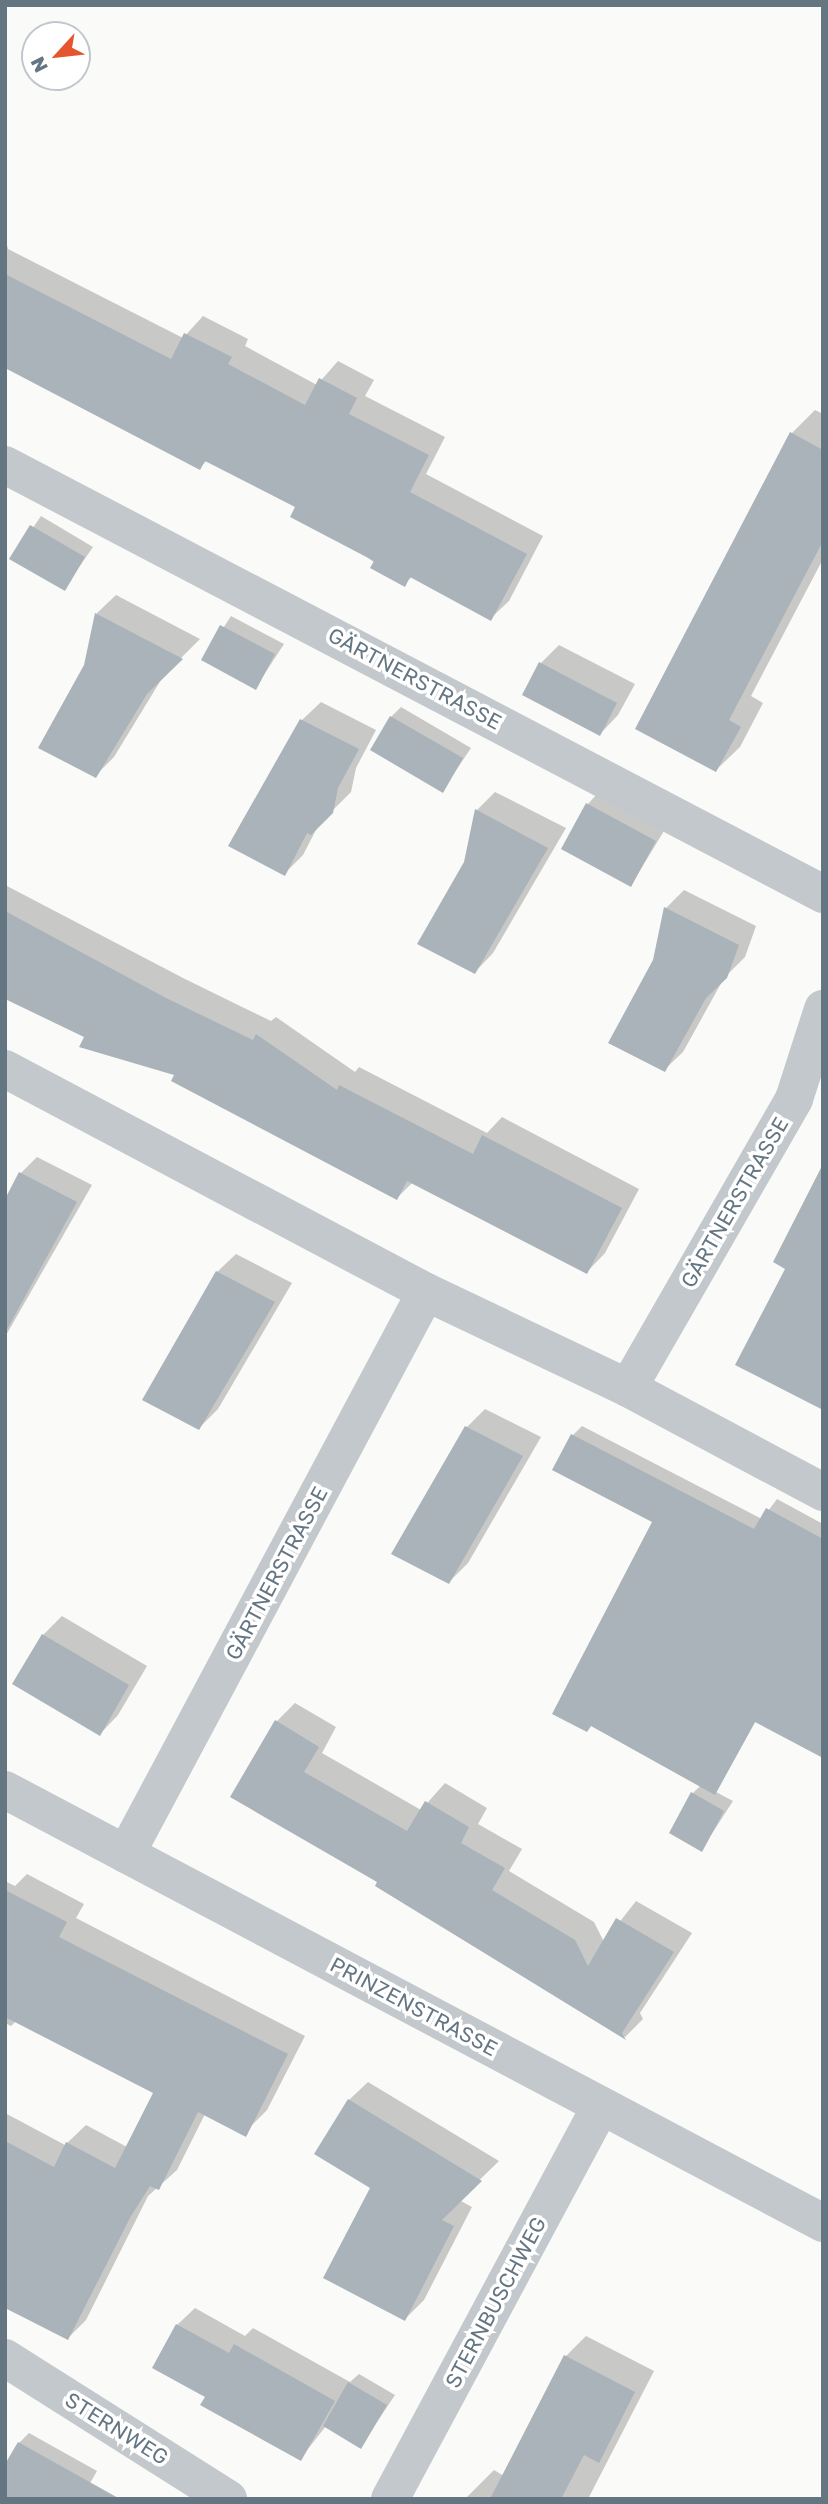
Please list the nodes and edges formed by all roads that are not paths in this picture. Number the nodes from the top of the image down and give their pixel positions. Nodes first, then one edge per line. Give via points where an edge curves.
1 (5, 466) edge
2 (823, 894) edge
3 (823, 1009) edge
4 (5, 1069) edge
5 (426, 1292) junction
6 (628, 1388) junction
7 (823, 1492) edge
8 (5, 1790) edge
9 (126, 1854) junction
10 (601, 2106) junction
11 (823, 2223) edge
12 (5, 2358) edge
13 (228, 2499) edge
14 (390, 2499) edge

1 - 2 street, GÄRTNERSTRASSE
3 - 6 street, GÄRTNERSTRASSE via 794,1099
4 - 5 street
5 - 6 street
5 - 9 street, GÄRTNERSTRASSE
6 - 7 street
8 - 9 street, PRINZENSTRASSE
9 - 10 street, PRINZENSTRASSE
10 - 11 street, PRINZENSTRASSE
10 - 14 street, STERNBUSCHWEG
12 - 13 street, STERNWEG

